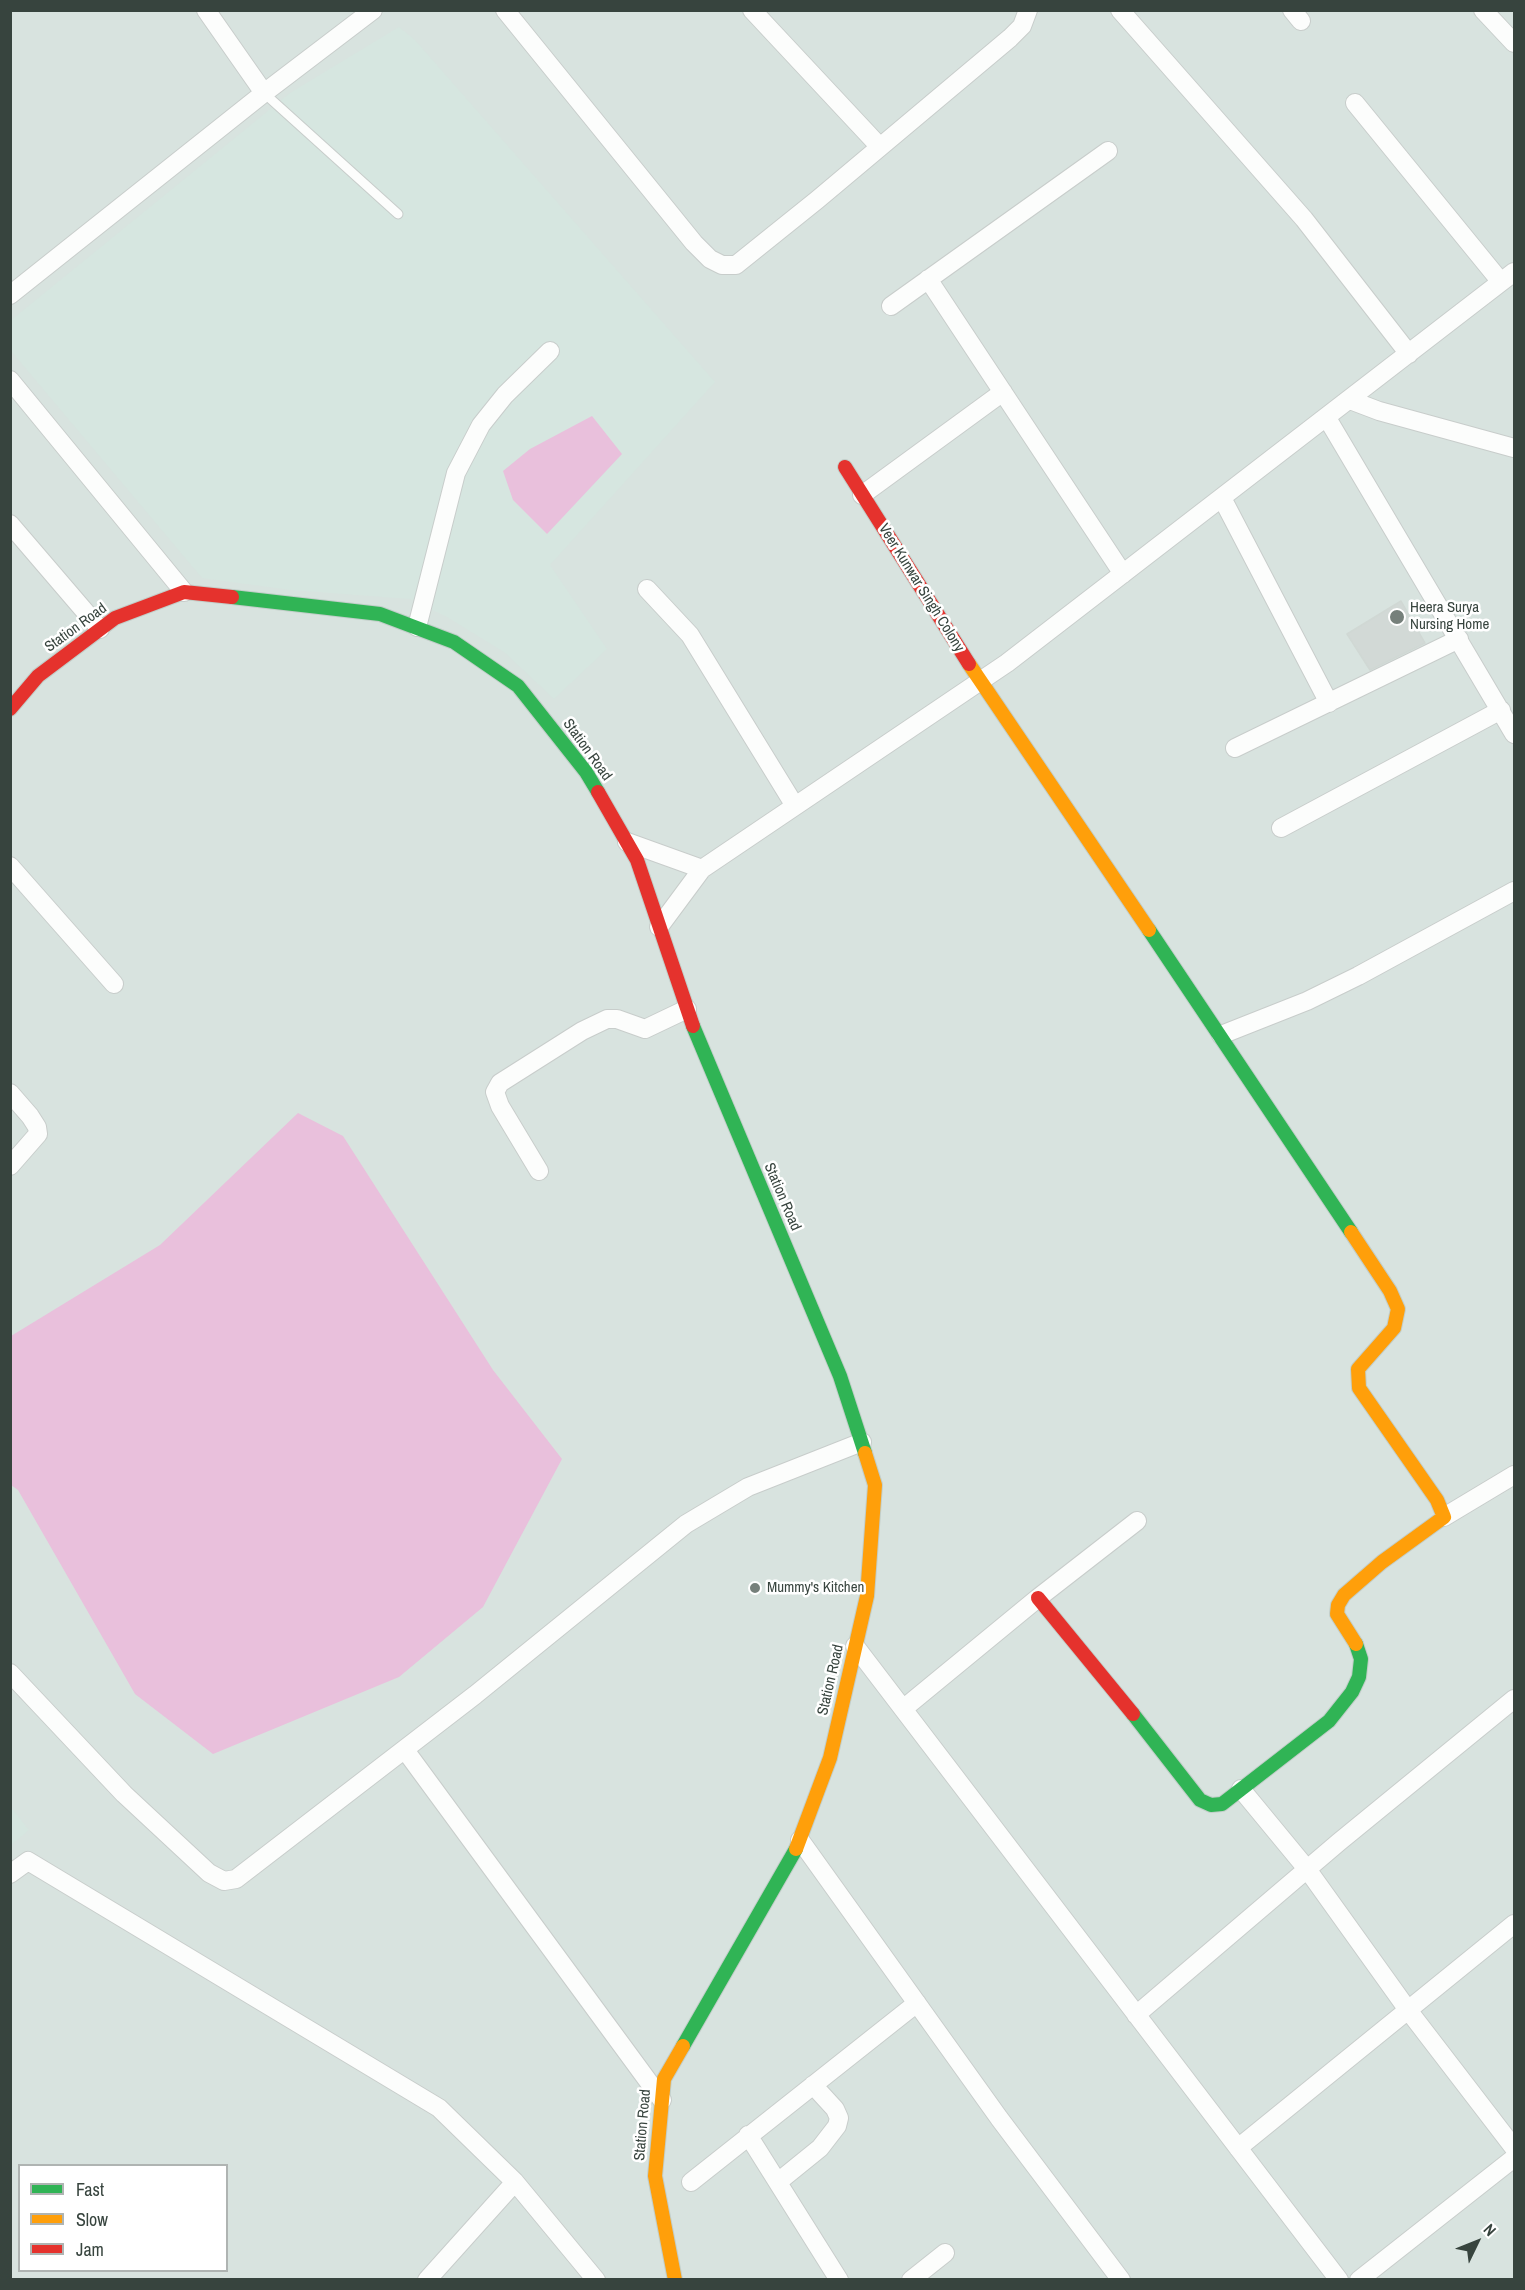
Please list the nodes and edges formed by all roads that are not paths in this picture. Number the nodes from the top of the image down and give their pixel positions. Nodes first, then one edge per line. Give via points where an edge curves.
1 (206, 10) edge
2 (373, 10) edge
3 (505, 10) edge
4 (752, 10) edge
5 (1028, 10) edge
6 (1120, 10) edge
7 (1483, 10) edge
8 (1515, 43) edge
9 (264, 93) junction
10 (1355, 103) dead end
11 (880, 147) junction
12 (1108, 151) dead end
13 (398, 214) dead end
14 (1508, 277) edge
15 (928, 279) junction
16 (10, 295) edge
17 (891, 306) dead end
18 (550, 351) dead end
19 (1409, 354) junction
20 (10, 380) edge
21 (1003, 392) junction
22 (1350, 400) junction
23 (1327, 418) junction
24 (1515, 448) edge
25 (844, 467) dead end
26 (862, 495) junction
27 (1222, 498) junction
28 (10, 524) edge
29 (1123, 574) junction
30 (647, 589) dead end
31 (184, 592) junction
32 (417, 627) junction
33 (100, 629) junction
34 (1459, 639) junction
35 (980, 681) junction
36 (1329, 703) junction
37 (10, 709) edge
38 (1501, 710) junction
39 (1515, 734) edge
40 (1235, 748) dead end
41 (795, 806) junction
42 (1281, 828) dead end
43 (627, 842) junction
44 (10, 866) edge
45 (702, 869) junction
46 (1515, 891) edge
47 (659, 927) junction
48 (114, 984) dead end
49 (687, 1009) junction
50 (1221, 1035) junction
51 (10, 1093) edge
52 (10, 1166) edge
53 (539, 1171) dead end
54 (862, 1442) junction
55 (1515, 1475) edge
56 (1444, 1517) junction
57 (1137, 1521) dead end
58 (1038, 1598) junction
59 (855, 1646) junction
60 (10, 1673) edge
61 (1515, 1699) edge
62 (903, 1709) junction
63 (405, 1750) junction
64 (1241, 1789) junction
65 (800, 1840) junction
66 (1308, 1869) junction
67 (10, 1874) edge
68 (1515, 1924) edge
69 (917, 2003) junction
70 (1408, 2010) junction
71 (1136, 2015) junction
72 (813, 2085) junction
73 (662, 2100) junction
74 (748, 2135) junction
75 (1238, 2148) junction
76 (1515, 2148) edge
77 (1515, 2158) edge
78 (515, 2182) junction
79 (691, 2182) dead end
80 (778, 2182) junction
81 (945, 2253) dead end
82 (427, 2280) edge
83 (596, 2280) edge
84 (675, 2280) edge
85 (838, 2280) edge
86 (911, 2280) edge
87 (1120, 2280) edge
88 (1339, 2280) edge
89 (1359, 2280) edge

1 - 9 street
2 - 9 street
3 - 11 street via 694,243 722,265 736,265 747,257
4 - 11 street
5 - 11 street via 1016,34
6 - 19 street via 1304,219
7 - 8 street
9 - 13 lane
9 - 16 street
10 - 14 street
12 - 15 street
14 - 19 street
15 - 17 street
15 - 21 street
18 - 32 street via 481,425 456,474
19 - 22 street
20 - 31 street
21 - 26 street
21 - 29 street
22 - 23 street
22 - 24 street
23 - 27 street
23 - 34 street
25 - 26 street, Veer Kunwar Singh Colony
26 - 35 street, Veer Kunwar Singh Colony
27 - 29 street
27 - 36 street
28 - 33 street
29 - 35 street
30 - 41 street via 690,635
31 - 32 street, Station Road via 380,614
31 - 33 street, Station Road via 115,618
32 - 43 street, Station Road via 454,642 518,686 586,772
33 - 37 street, Station Road via 38,676
34 - 36 street
34 - 38 street
35 - 41 street
35 - 50 street, Veer Kunwar Singh Colony
36 - 40 street
38 - 39 street
38 - 42 street
41 - 45 street
43 - 45 street
43 - 47 street, Station Road via 637,860
44 - 48 street
45 - 47 street
46 - 50 street via 1348,981
47 - 49 street, Station Road
49 - 53 street via 645,1029 607,1019 500,1083 495,1092 500,1106
49 - 54 street, Station Road via 840,1376
50 - 56 street, Veer Kunwar Singh Colony via 1398,1309 1394,1328 1358,1369 1359,1388 1437,1500
51 - 52 street via 37,1127 38,1134
54 - 59 street, Station Road via 875,1485 867,1596
54 - 63 street via 747,1487 686,1524
55 - 56 street
56 - 64 street via 1344,1595 1337,1614 1361,1659 1352,1692 1329,1720
57 - 58 street
58 - 62 street
58 - 64 street via 1200,1800 1222,1804
59 - 62 street
59 - 65 street, Station Road via 830,1758
60 - 63 street via 124,1794 208,1873 224,1881 236,1879
61 - 66 street
62 - 71 street
63 - 73 street
64 - 66 street
65 - 69 street
65 - 73 street, Station Road via 664,2079
66 - 70 street
66 - 71 street
67 - 78 street via 28,1861 439,2108
68 - 70 street
69 - 72 street
69 - 87 street
70 - 75 street
70 - 76 street
71 - 75 street
72 - 74 street
72 - 80 street via 835,2109 837,2126 820,2148
73 - 84 street, Station Road via 655,2176
74 - 79 street
74 - 80 street
75 - 88 street
77 - 89 street
78 - 82 street
78 - 83 street
80 - 85 street
81 - 86 street

